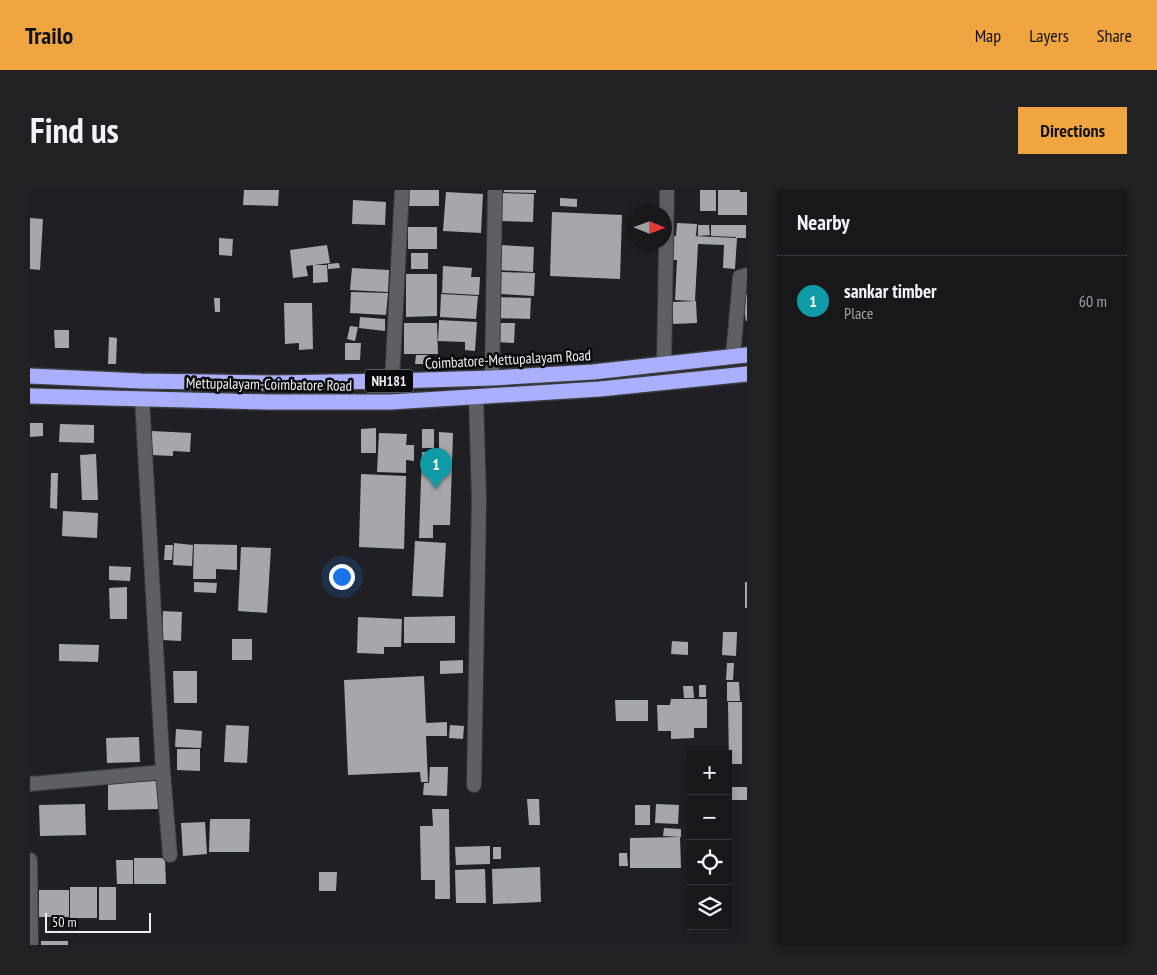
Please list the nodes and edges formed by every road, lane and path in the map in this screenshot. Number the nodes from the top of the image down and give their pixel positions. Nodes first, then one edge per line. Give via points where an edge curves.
1 (402, 190) edge
2 (495, 190) edge
3 (667, 190) edge
4 (747, 275) edge
5 (740, 356) edge
6 (664, 364) junction
7 (747, 374) edge
8 (30, 376) edge
9 (492, 378) junction
10 (392, 381) junction
11 (30, 396) edge
12 (476, 397) junction
13 (142, 399) junction
14 (163, 772) junction
15 (30, 784) edge
16 (474, 785) dead end
17 (170, 854) dead end
18 (30, 860) edge
19 (32, 945) edge

1 - 10 street
2 - 9 street
3 - 6 street
4 - 5 street via 740,277
5 - 6 highway, Coimbatore-Mettupalayam Road / NH181
6 - 9 highway, Coimbatore-Mettupalayam Road / NH181
7 - 12 highway, Mettupalayam-Coimbatore Road / NH181 via 600,389
8 - 10 highway, Coimbatore-Mettupalayam Road / NH181 via 252,383
9 - 10 highway, Coimbatore-Mettupalayam Road / NH181
11 - 13 highway, Mettupalayam-Coimbatore Road / NH181
12 - 13 highway, Mettupalayam-Coimbatore Road / NH181 via 390,402
12 - 16 street via 479,499
13 - 14 street
14 - 15 street
14 - 17 street
18 - 19 street

